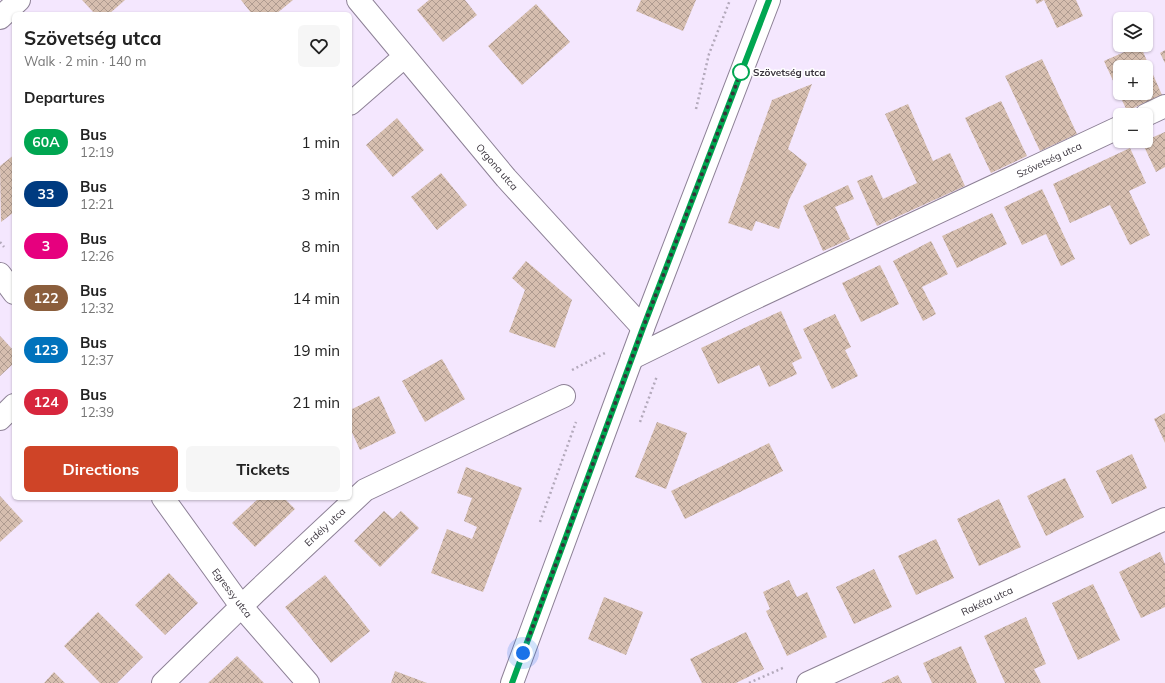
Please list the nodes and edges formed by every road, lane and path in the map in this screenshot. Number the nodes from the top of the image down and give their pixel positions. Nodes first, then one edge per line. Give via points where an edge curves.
1 (19, 0) edge
2 (358, 0) edge
3 (768, 0) edge
4 (0, 18) edge
5 (404, 57) junction
6 (352, 102) edge
7 (1165, 106) edge
8 (1153, 112) edge
9 (1113, 130) edge
10 (0, 274) edge
11 (12, 290) edge
12 (643, 328) junction
13 (672, 338) junction
14 (632, 358) junction
15 (564, 396) dead end
16 (12, 407) edge
17 (0, 419) edge
18 (638, 427) dead end
19 (164, 500) edge
20 (1165, 519) edge
21 (241, 606) junction
22 (163, 683) edge
23 (308, 683) edge
24 (512, 683) edge
25 (808, 683) edge

1 - 4 street
2 - 5 street, Orgona utca
3 - 12 street
5 - 6 street
5 - 12 street, Orgona utca via 506,178
7 - 8 street
9 - 13 street, Szövetség utca
10 - 11 street
12 - 14 street
13 - 14 street, Szövetség utca
13 - 18 path
14 - 24 street
15 - 21 street, Erdély utca via 365,490
16 - 17 street
19 - 21 street, Egressy utca
20 - 25 street, Rakéta utca
21 - 22 street, Erdély utca
21 - 23 street, Egressy utca

